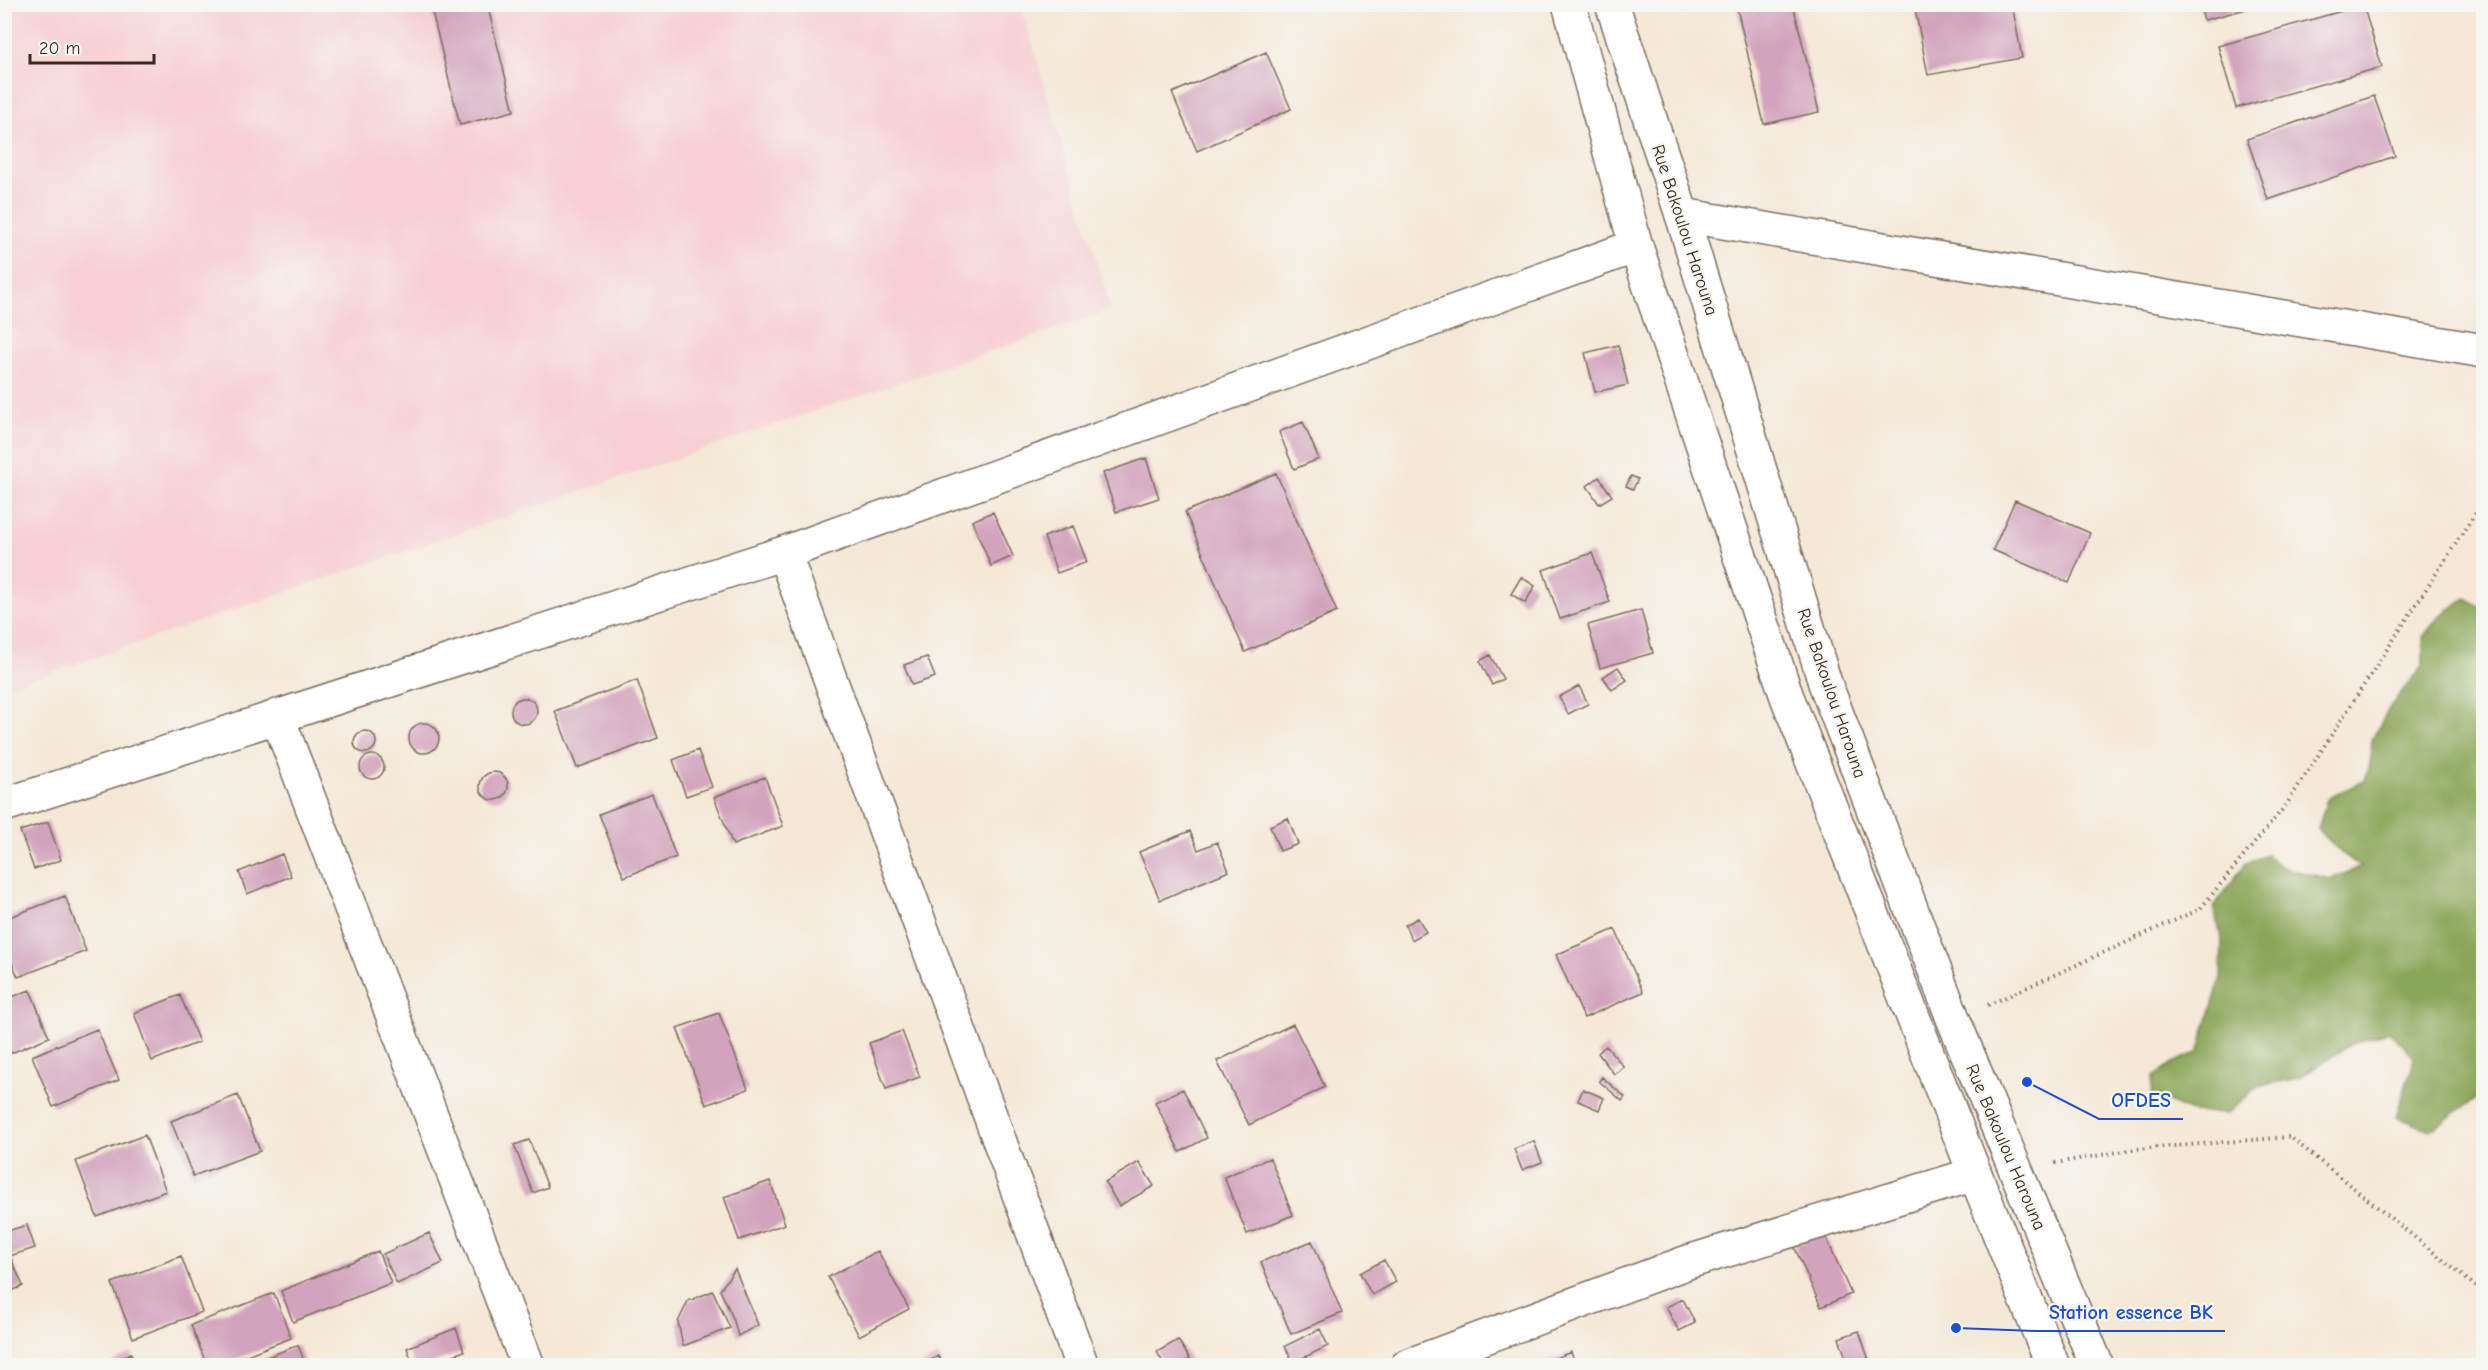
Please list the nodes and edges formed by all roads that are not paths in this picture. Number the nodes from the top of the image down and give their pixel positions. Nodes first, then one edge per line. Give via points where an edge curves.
1 (1569, 4) edge
2 (1612, 4) edge
3 (1682, 215) junction
4 (1636, 246) junction
5 (2484, 351) edge
6 (784, 552) junction
7 (277, 716) junction
8 (4, 805) edge
9 (1975, 1174) junction
10 (528, 1365) edge
11 (1082, 1365) edge
12 (1407, 1365) edge
13 (2053, 1365) edge
14 (2097, 1365) edge

1 - 4 main road, Rue Bakoulou Harouna
2 - 3 main road, Rue Bakoulou Harouna
3 - 5 main road
3 - 14 main road, Rue Bakoulou Harouna via 1825,683 1953,1021
4 - 6 main road
4 - 9 main road, Rue Bakoulou Harouna via 1787,698
6 - 7 main road
6 - 11 main road
7 - 8 main road
7 - 10 main road
9 - 12 main road via 1688,1262
9 - 13 main road, Rue Bakoulou Harouna

